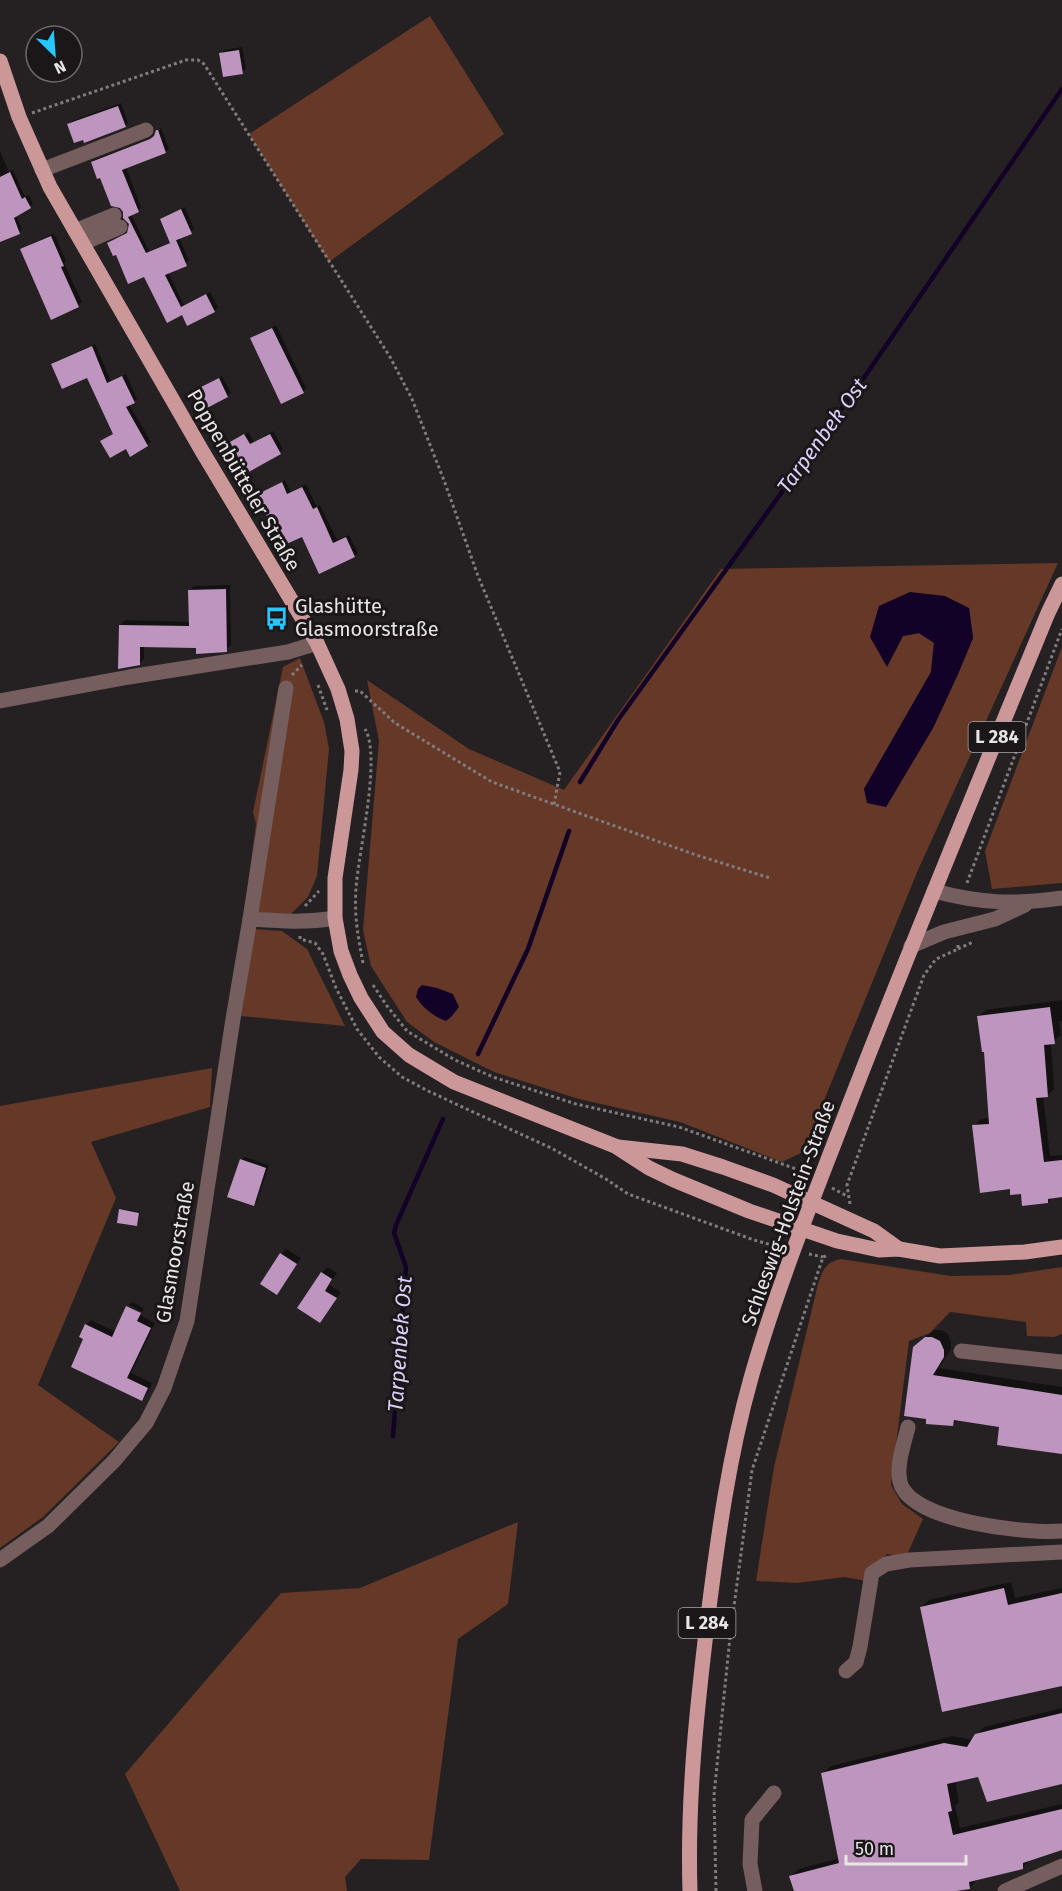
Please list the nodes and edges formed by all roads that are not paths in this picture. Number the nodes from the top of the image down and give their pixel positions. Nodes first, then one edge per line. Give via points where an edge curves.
1 (0, 61) edge
2 (146, 130) dead end
3 (42, 170) junction
4 (117, 221) dead end
5 (79, 237) junction
6 (1062, 584) edge
7 (317, 643) junction
8 (286, 688) road end
9 (0, 701) edge
10 (934, 891) junction
11 (1062, 898) edge
12 (1031, 903) junction
13 (335, 918) junction
14 (250, 919) junction
15 (910, 946) junction
16 (615, 1146) junction
17 (812, 1203) junction
18 (802, 1228) junction
19 (1062, 1246) edge
20 (899, 1249) junction
21 (961, 1351) dead end
22 (1062, 1362) edge
23 (908, 1427) dead end
24 (1062, 1531) edge
25 (1062, 1552) edge
26 (0, 1560) edge
27 (846, 1671) dead end
28 (774, 1793) dead end
29 (1062, 1866) edge
30 (690, 1891) edge
31 (755, 1891) edge
32 (1005, 1891) edge

1 - 3 main road, Poppenbütteler Straße
2 - 3 street
3 - 5 main road, Poppenbütteler Straße
4 - 5 street
5 - 7 main road, Poppenbütteler Straße
6 - 10 main road, Schleswig-Holstein-Straße / L 284
7 - 9 street via 288,652
7 - 13 main road, Poppenbütteler Straße via 338,688 352,751 335,878
8 - 14 street, Glasmoorstraße
10 - 12 street via 988,903
10 - 15 main road, Schleswig-Holstein-Straße / L 284
11 - 12 street
12 - 15 street
13 - 14 street
13 - 16 main road, Poppenbütteler Straße via 341,951 357,991 396,1045 454,1082
14 - 26 street, Glasmoorstraße via 187,1321 164,1388 146,1424 114,1461 48,1526
15 - 17 main road, Schleswig-Holstein-Straße / L 284
16 - 17 main road, Poppenbütteler Straße via 682,1154
16 - 18 main road, Poppenbütteler Straße via 674,1180
17 - 18 main road, Schleswig-Holstein-Straße / L 284
17 - 20 main road, Poppenbütteler Straße via 874,1231
18 - 20 main road, Poppenbütteler Straße via 837,1241 879,1250
18 - 30 main road, Schleswig-Holstein-Straße / L 284 via 751,1378 720,1519 691,1789
19 - 20 main road, Poppenbütteler Straße via 963,1256
21 - 22 street
23 - 24 street via 900,1483 909,1497 955,1520 1043,1533
25 - 27 street via 886,1564 872,1573 858,1655
28 - 31 street via 752,1820 750,1864
29 - 32 street

